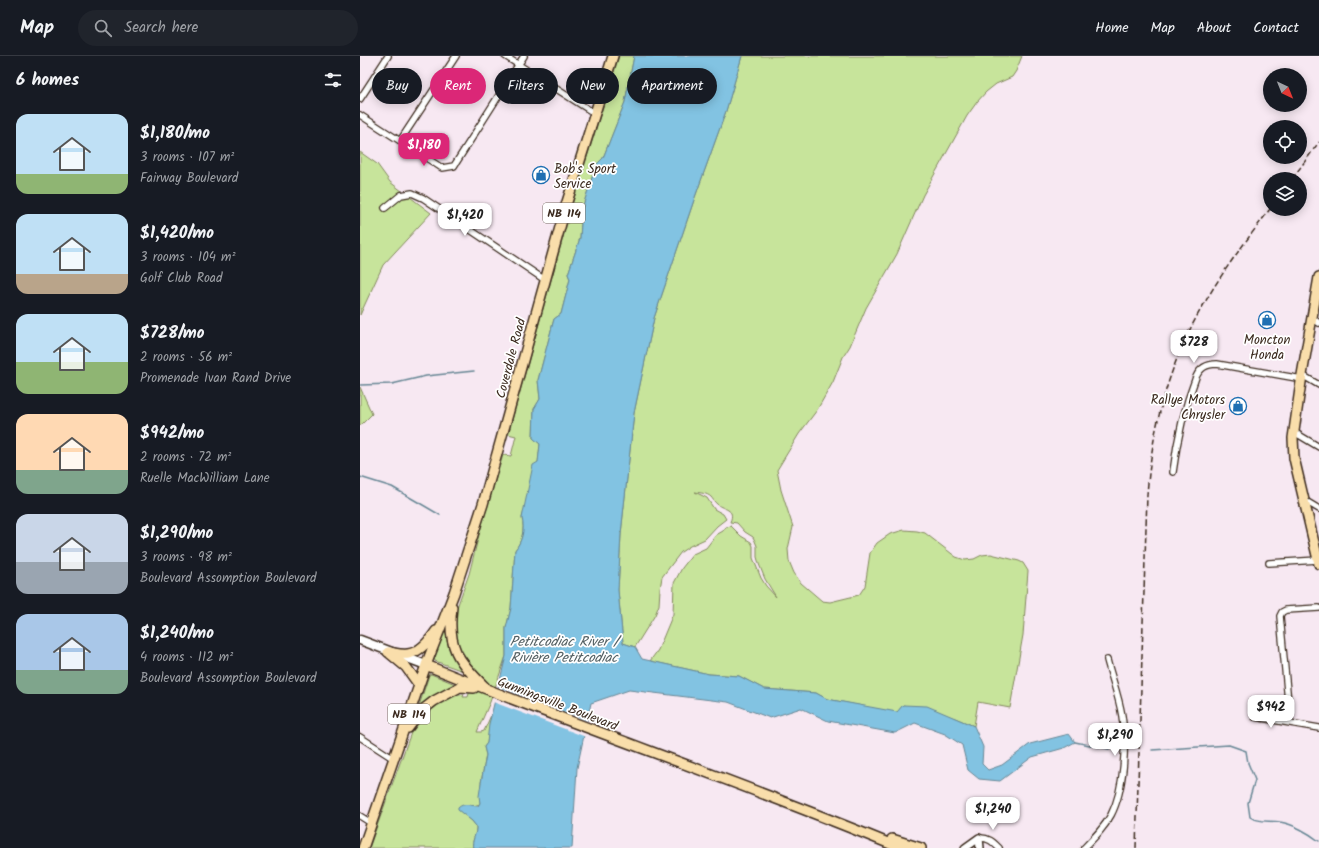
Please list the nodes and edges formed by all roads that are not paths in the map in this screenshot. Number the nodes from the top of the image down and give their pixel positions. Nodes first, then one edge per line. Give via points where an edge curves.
1 (388, 56) edge
2 (456, 56) edge
3 (505, 56) edge
4 (524, 56) edge
5 (613, 56) edge
6 (518, 64) junction
7 (360, 99) edge
8 (594, 113) junction
9 (360, 115) edge
10 (400, 141) junction
11 (384, 208) dead end
12 (1319, 277) edge
13 (546, 280) junction
14 (1315, 321) edge
15 (1302, 377) junction
16 (1319, 385) edge
17 (1294, 432) junction
18 (1319, 447) edge
19 (1173, 472) dead end
20 (1303, 500) junction
21 (1319, 509) edge
22 (1319, 562) edge
23 (1269, 563) dead end
24 (454, 593) junction
25 (1319, 608) edge
26 (442, 623) junction
27 (360, 640) edge
28 (388, 652) junction
29 (1107, 660) dead end
30 (426, 665) junction
31 (469, 681) junction
32 (419, 685) junction
33 (1255, 717) dead end
34 (1290, 723) junction
35 (1319, 728) edge
36 (360, 737) edge
37 (400, 742) junction
38 (394, 759) junction
39 (360, 816) edge
40 (831, 819) junction
41 (372, 823) junction
42 (971, 845) edge
43 (979, 845) edge
44 (363, 848) edge
45 (900, 848) edge
46 (921, 848) edge
47 (964, 848) edge
48 (999, 848) edge
49 (1084, 848) edge

1 - 7 street
2 - 10 street
3 - 6 street
4 - 6 street
5 - 8 main road, Coverdale Road / NB 114
6 - 8 street
6 - 10 street via 454,166 442,168
8 - 13 main road, Coverdale Road / NB 114
9 - 10 street
11 - 13 street via 401,195 412,192
12 - 14 main road
13 - 24 main road, Coverdale Road / NB 114 via 489,484
14 - 15 main road
15 - 16 street
15 - 17 main road
15 - 19 street via 1208,364 1198,372 1184,414
17 - 18 street
17 - 20 main road via 1294,458
20 - 21 street
20 - 22 main road
22 - 23 street
24 - 26 main road, Coverdale Road / NB 114
24 - 31 main road via 450,625 452,640
25 - 34 street via 1282,612 1280,616
26 - 28 main road via 429,640 415,651 404,654
26 - 30 main road, Coverdale Road / NB 114
27 - 28 main road, Gunningsville Boulevard
28 - 30 main road, Gunningsville Boulevard
28 - 32 main road via 406,667
29 - 49 street via 1124,727 1121,785 1110,816
30 - 31 main road, Gunningsville Boulevard
30 - 32 main road, NB 114
31 - 37 main road via 427,707 413,721
31 - 40 main road, Gunningsville Boulevard
32 - 37 main road, NB 114
33 - 34 street
34 - 35 street
36 - 38 street
37 - 38 main road, NB 114
38 - 41 main road, NB 114
39 - 41 street
40 - 45 main road
40 - 46 main road
41 - 44 main road, NB 114
42 - 43 street
42 - 47 street
43 - 48 street via 984,837

